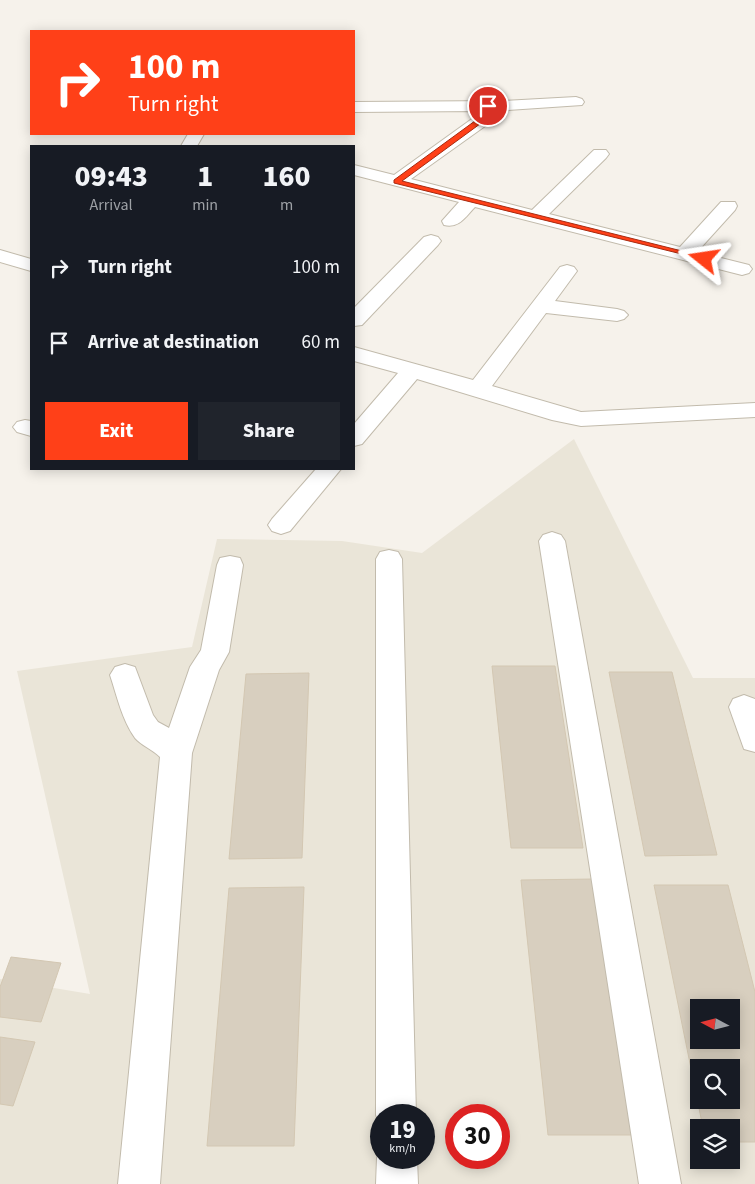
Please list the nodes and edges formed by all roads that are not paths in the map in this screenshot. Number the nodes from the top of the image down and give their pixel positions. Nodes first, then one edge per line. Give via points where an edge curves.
1 (576, 102) dead end
2 (488, 106) junction
3 (355, 107) edge
4 (600, 154) dead end
5 (355, 170) edge
6 (397, 182) junction
7 (472, 199) junction
8 (728, 206) dead end
9 (536, 216) junction
10 (451, 221) dead end
11 (431, 241) dead end
12 (684, 254) junction
13 (0, 256) edge
14 (30, 265) edge
15 (742, 269) dead end
16 (567, 271) dead end
17 (541, 306) junction
18 (617, 315) dead end
19 (355, 319) edge
20 (355, 354) edge
21 (413, 370) junction
22 (478, 389) junction
23 (755, 410) edge
24 (355, 438) edge
25 (328, 470) edge
26 (281, 525) dead end
27 (552, 540) dead end
28 (389, 559) dead end
29 (230, 564) dead end
30 (124, 675) dead end
31 (744, 707) dead end
32 (755, 740) edge
33 (176, 753) junction
34 (396, 1104) edge
35 (397, 1169) edge
36 (139, 1184) edge
37 (397, 1184) edge
38 (660, 1184) edge

1 - 2 street
2 - 3 street
2 - 6 street via 482,120
4 - 9 street
5 - 6 street
6 - 7 street
7 - 9 street
7 - 10 street
8 - 12 street
9 - 12 street
11 - 19 street
12 - 15 street
13 - 14 street
16 - 17 street
17 - 18 street
17 - 22 street
20 - 21 street
21 - 22 street
21 - 24 street
22 - 23 street via 581,419
25 - 26 street
27 - 38 street
28 - 34 street
29 - 33 street via 215,652 205,667
30 - 33 street via 138,717 147,732 163,740
31 - 32 street
33 - 36 street
35 - 37 street

